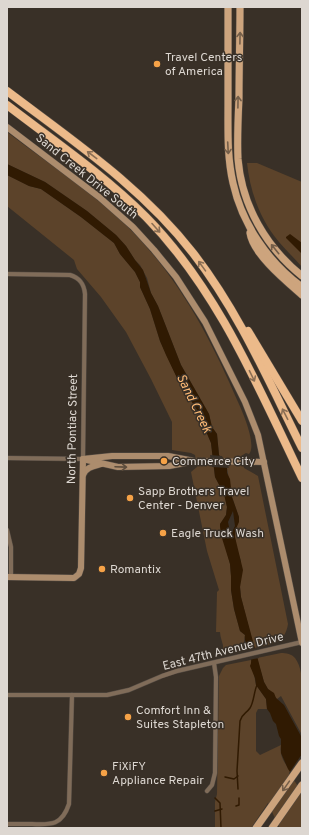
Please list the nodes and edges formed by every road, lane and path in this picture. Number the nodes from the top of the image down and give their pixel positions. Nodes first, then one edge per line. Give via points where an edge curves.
1 (228, 7) edge
2 (240, 7) edge
3 (7, 91) edge
4 (7, 105) edge
5 (7, 127) edge
6 (248, 225) junction
7 (7, 274) edge
8 (302, 276) edge
9 (302, 287) edge
10 (302, 295) edge
11 (224, 298) junction
12 (302, 421) edge
13 (302, 448) edge
14 (7, 458) edge
15 (83, 459) junction
16 (194, 461) junction
17 (264, 462) junction
18 (102, 464) junction
19 (83, 477) junction
20 (302, 478) edge
21 (7, 530) edge
22 (9, 577) edge
23 (302, 642) edge
24 (214, 663) junction
25 (7, 695) edge
26 (72, 695) junction
27 (302, 763) edge
28 (302, 785) edge
29 (207, 792) dead end
30 (7, 824) edge
31 (256, 828) edge
32 (272, 828) edge

1 -> 6 main road via 228,150 234,189
8 -> 2 main road via 282,258 261,230 247,200 241,176 238,148
11 -> 3 highway via 186,244 140,196 104,164
4 -> 20 highway via 115,188 183,259 226,325
5 - 17 main road, Sand Creek Drive South via 111,207 142,237 173,273 205,322 236,381 254,424
6 - 9 main road via 269,256
6 - 10 main road via 250,238 262,256
7 - 15 street, North Pontiac Street via 65,274 75,276 85,288
11 - 12 highway via 240,318
13 -> 11 highway
14 - 15 street
15 - 16 main road via 106,456 168,456
15 - 18 main road
15 - 19 main road, North Pontiac Street
16 - 17 main road
18 -> 16 main road via 118,467 169,466
17 - 23 main road, Sand Creek Drive South
18 - 19 main road via 89,468
19 - 22 main road, North Pontiac Street via 79,574 74,578
21 - 22 street via 11,547
23 - 24 street, East 47th Avenue Drive
24 - 26 street, East 47th Avenue Drive via 162,676 122,692 99,696
24 - 29 street via 215,773
25 - 26 street, East 47th Avenue Drive
26 - 30 street via 69,804 66,812 59,820 48,825
27 -> 31 main road
28 - 32 main road

